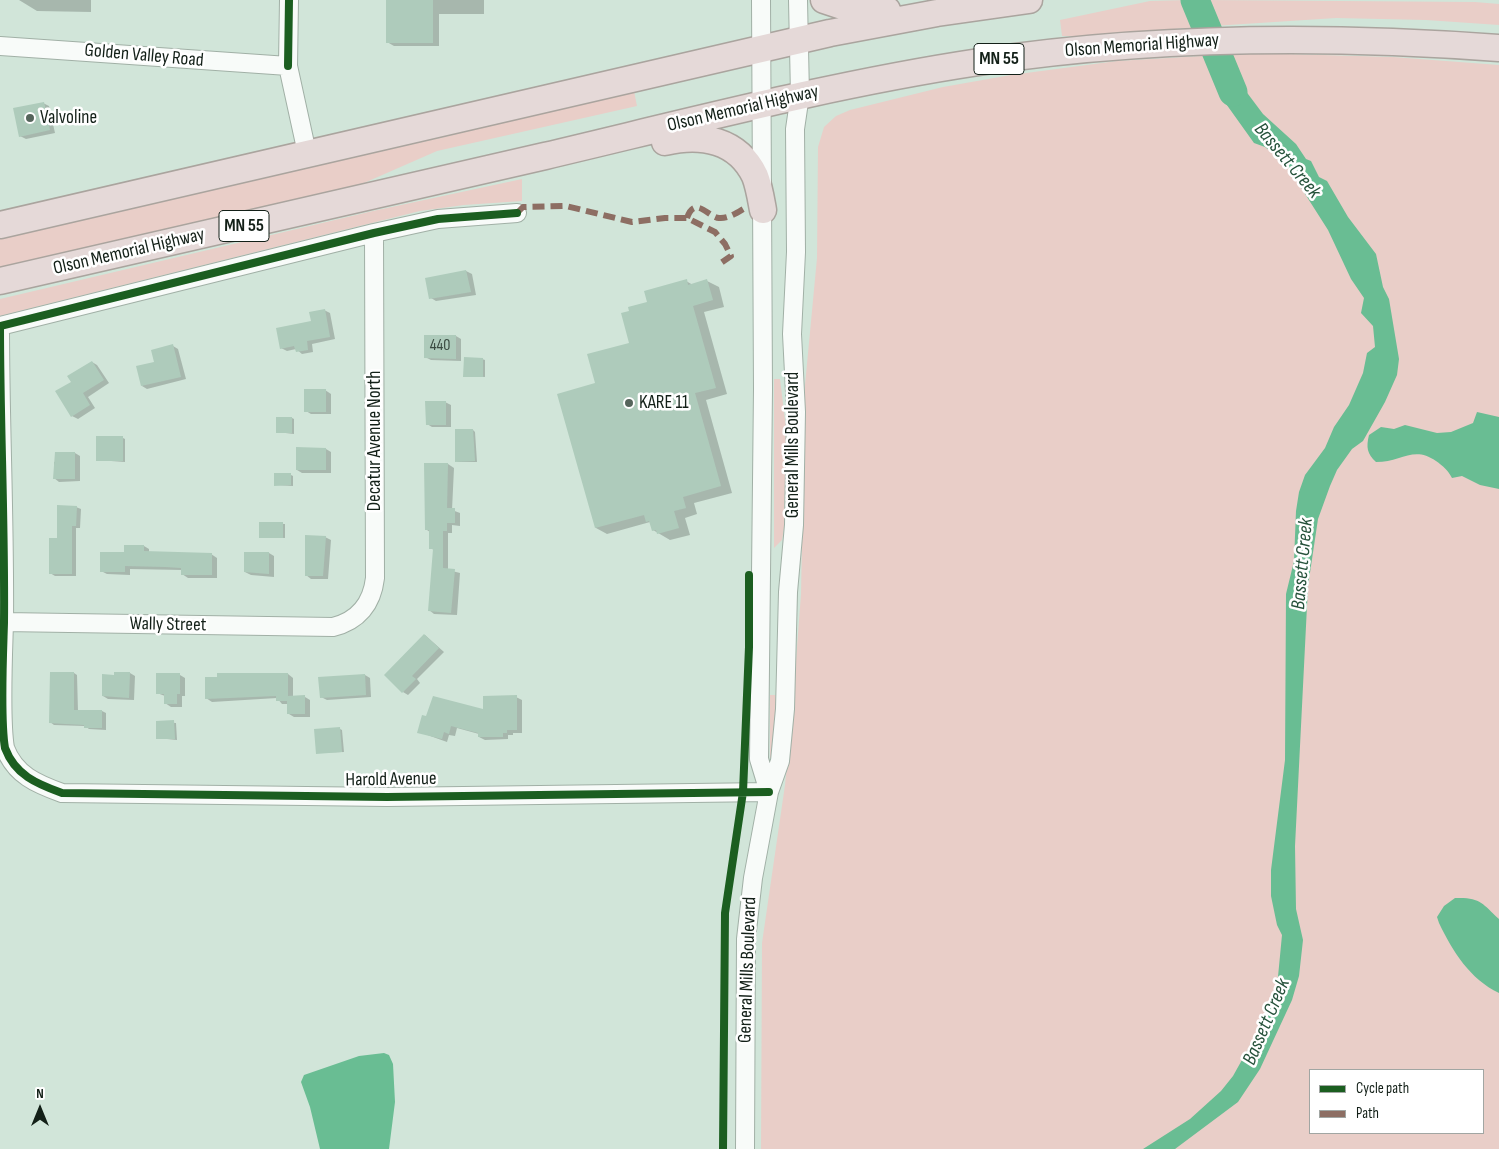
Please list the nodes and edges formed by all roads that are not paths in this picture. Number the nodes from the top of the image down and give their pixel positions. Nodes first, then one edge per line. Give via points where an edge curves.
1 (289, 0) edge
2 (761, 0) edge
3 (798, 0) edge
4 (824, 0) edge
5 (944, 0) edge
6 (1029, 0) edge
7 (1499, 34) edge
8 (1287, 39) junction
9 (798, 40) junction
10 (0, 46) edge
11 (1499, 48) edge
12 (761, 49) junction
13 (288, 66) junction
14 (800, 95) junction
15 (762, 105) junction
16 (307, 154) junction
17 (488, 169) junction
18 (763, 210) junction
19 (517, 212) dead end
20 (0, 225) edge
21 (374, 233) junction
22 (0, 281) edge
23 (0, 326) edge
24 (4, 622) junction
25 (333, 628) joint
26 (769, 792) junction
27 (745, 1149) edge

1 - 13 street
2 - 12 street, General Mills Boulevard
3 - 9 street, General Mills Boulevard
4 - 5 highway via 860,12
6 - 9 highway
7 - 8 highway via 1344,26
8 - 11 highway, Olson Memorial Highway / MN 55
8 - 14 highway, Olson Memorial Highway / MN 55 via 1212,40 1054,52
9 - 12 highway
9 - 14 street, General Mills Boulevard
10 - 13 street, Golden Valley Road
12 - 15 street, General Mills Boulevard
12 - 16 highway
13 - 16 street
14 - 15 highway, Olson Memorial Highway / MN 55
14 - 26 street, General Mills Boulevard via 795,129 796,252 792,334 796,412 794,525 783,734 780,760
15 - 17 highway, Olson Memorial Highway / MN 55
15 - 18 street, General Mills Boulevard
16 - 20 highway
17 - 18 highway via 560,167 678,138 704,138 726,145 746,163 755,177
17 - 22 highway, Olson Memorial Highway / MN 55
18 - 26 street, General Mills Boulevard via 759,760
19 - 21 street via 438,220
21 - 23 street
21 - 25 street, Decatur Avenue North via 375,578 370,600 360,614 354,620
23 - 24 street
24 - 25 street, Wally Street
24 - 26 street, Harold Avenue via 1,728 5,747 20,772 34,784 62,793 387,797
26 - 27 street, General Mills Boulevard via 753,878 746,939

